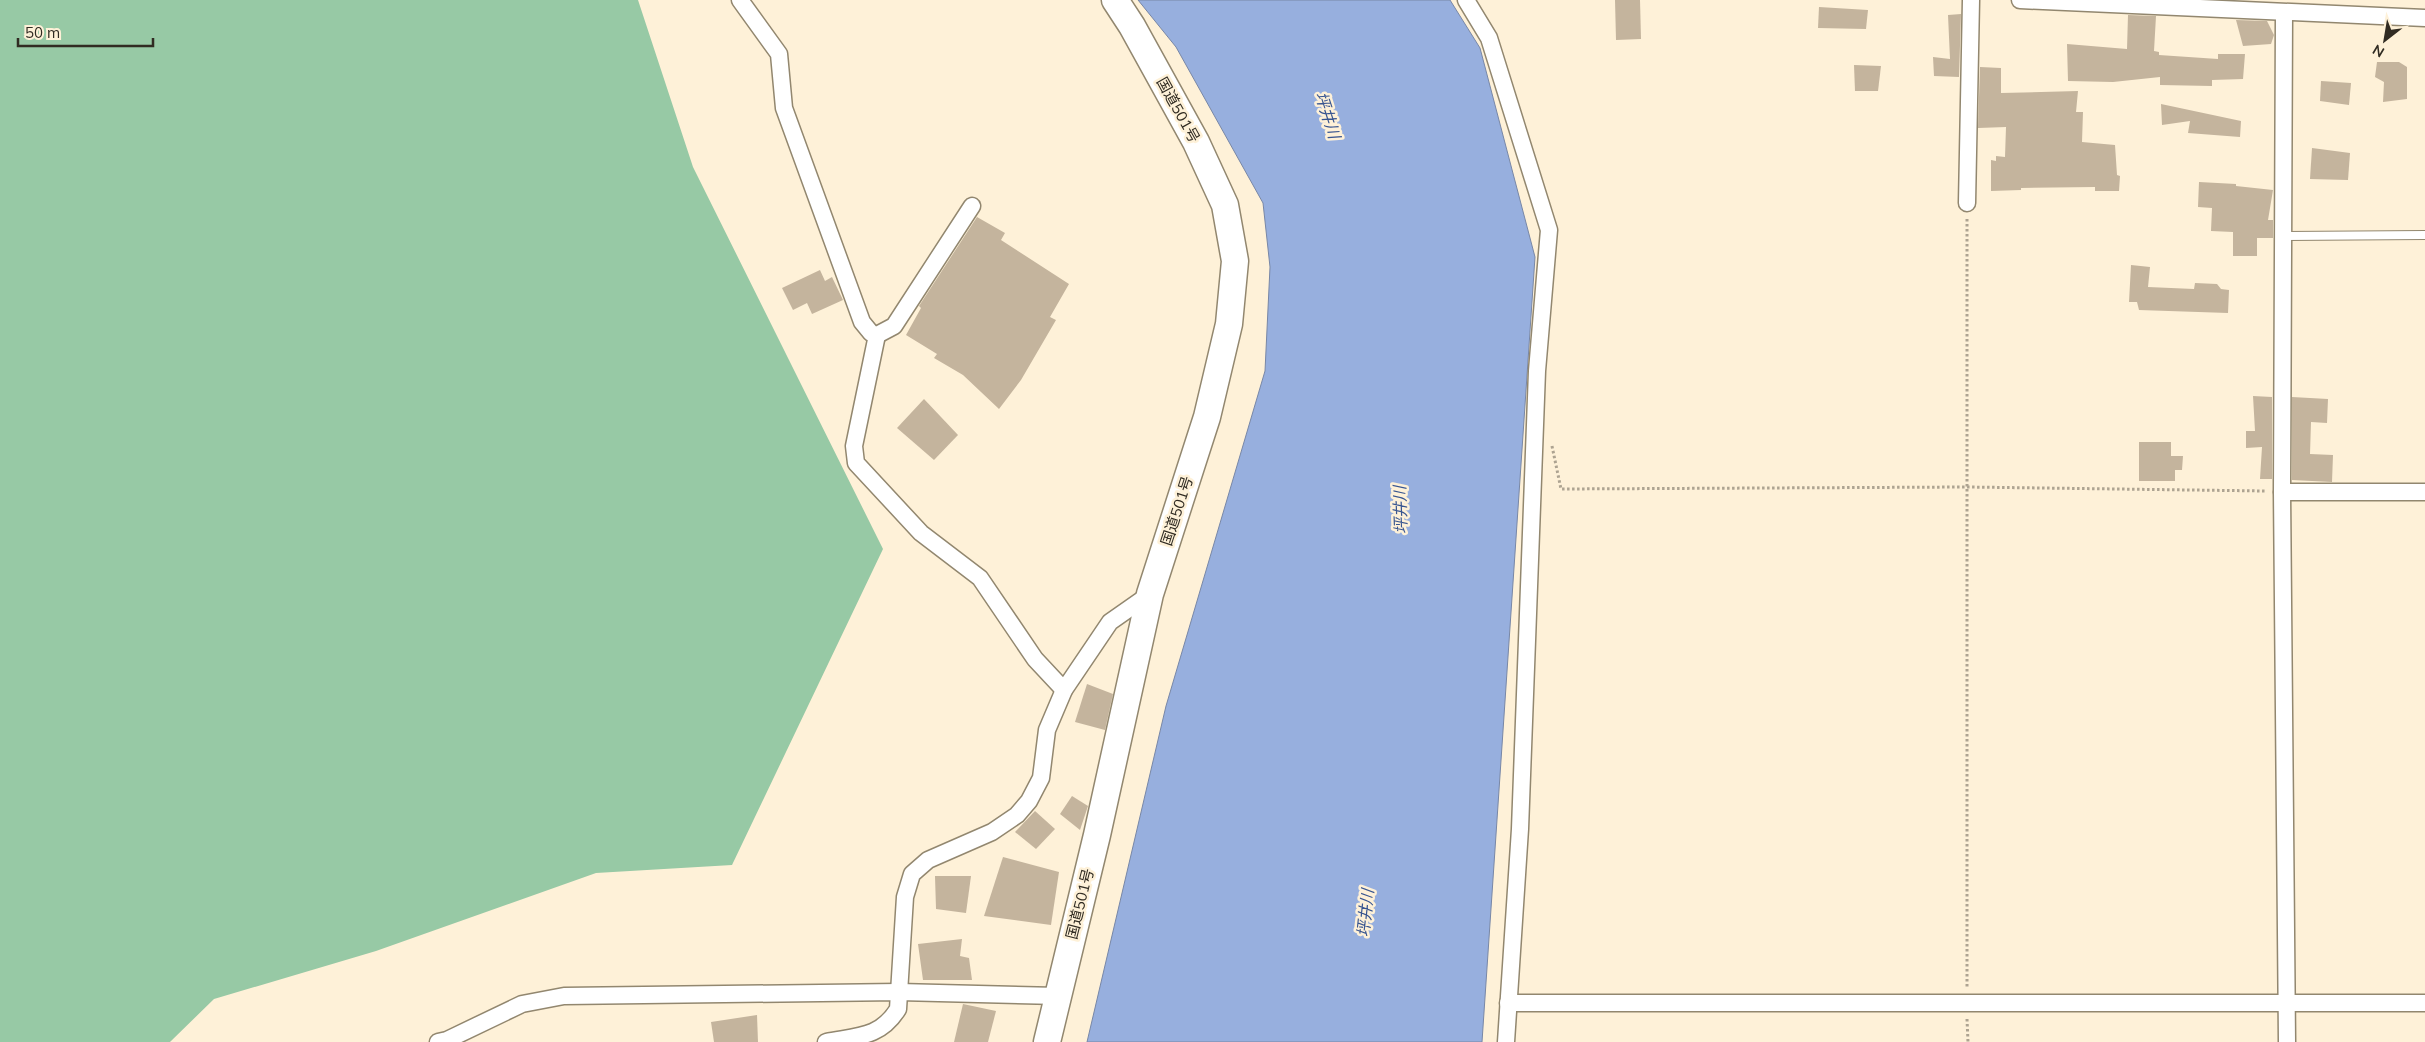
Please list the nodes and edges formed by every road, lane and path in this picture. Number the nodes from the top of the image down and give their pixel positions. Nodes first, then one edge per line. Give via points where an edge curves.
1 (740, 0) edge
2 (1115, 0) edge
3 (1466, 0) edge
4 (1971, 0) edge
5 (2020, 0) edge
6 (2284, 13) junction
7 (2425, 18) edge
8 (1967, 203) joint
9 (972, 206) dead end
10 (2425, 235) edge
11 (2282, 236) junction
12 (876, 335) junction
13 (1552, 444) dead end
14 (1967, 487) junction
15 (2282, 492) junction
16 (2425, 492) edge
17 (1150, 594) junction
18 (1064, 690) junction
19 (900, 992) junction
20 (1058, 996) junction
21 (1508, 1003) junction
22 (2425, 1003) edge
23 (1967, 1004) junction
24 (2287, 1004) junction
25 (438, 1042) edge
26 (826, 1042) edge
27 (1047, 1042) edge
28 (1506, 1042) edge
29 (1968, 1042) edge
30 (2287, 1042) edge

1 - 12 street via 779,54 784,108 862,322
2 - 17 highway, 国道501号 via 1204,160 1224,205 1235,261 1229,324 1207,417
3 - 21 street via 1489,38 1549,230 1537,371 1520,829
4 - 8 street
5 - 6 street
6 - 7 street
6 - 11 street
8 - 14 path
9 - 12 street via 894,326
10 - 11 lane
11 - 15 street
12 - 18 street via 854,446 856,463 921,533 980,578 1035,660
13 - 14 path via 1561,489
14 - 15 path
14 - 23 path
15 - 16 street
15 - 24 street
17 - 18 street via 1110,622
17 - 20 highway, 国道501号
18 - 19 street via 1047,730 1041,778 1029,801 1017,815 992,832 928,860 912,874 905,897
19 - 20 street
19 - 25 street via 564,996 522,1004
19 - 26 street via 898,1008 890,1022 873,1034
20 - 27 highway, 国道501号
21 - 23 street
21 - 28 street
22 - 24 street
23 - 24 street
23 - 29 path
24 - 30 street

